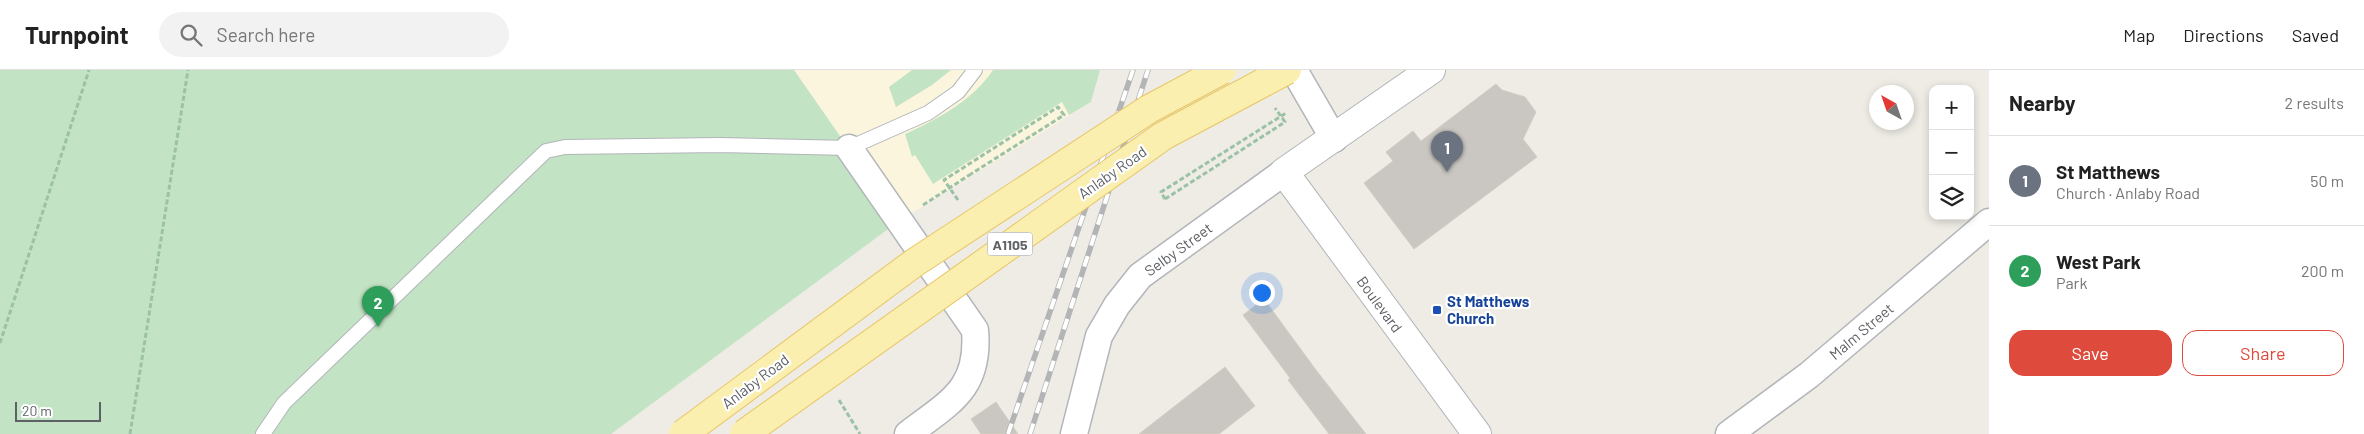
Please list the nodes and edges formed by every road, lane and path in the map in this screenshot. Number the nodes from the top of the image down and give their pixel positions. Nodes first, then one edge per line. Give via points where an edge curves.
1 (88, 70) edge
2 (188, 70) edge
3 (975, 70) edge
4 (1222, 70) edge
5 (1288, 70) edge
6 (1294, 70) edge
7 (1431, 70) edge
8 (1259, 85) junction
9 (1269, 124) dead end
10 (1334, 139) junction
11 (849, 148) junction
12 (1284, 172) junction
13 (899, 221) junction
14 (1989, 222) edge
15 (974, 224) junction
16 (0, 343) edge
17 (837, 398) dead end
18 (130, 434) edge
19 (264, 434) edge
20 (683, 434) edge
21 (744, 434) edge
22 (860, 434) edge
23 (908, 434) edge
24 (1074, 434) edge
25 (1477, 434) edge
26 (1729, 434) edge

1 - 16 path
2 - 18 path
3 - 11 lane via 958,92 928,113
4 - 15 main road, Anlaby Road / A1105, bridge via 1149,109
5 - 8 main road, Anlaby Road / A1105, bridge
6 - 10 street
7 - 10 street
8 - 9 path, bridge via 1285,122 1165,199 1161,192
8 - 21 main road, Anlaby Road / A1105, bridge via 1163,136
10 - 12 street, Selby Street
11 - 13 street
11 - 19 lane via 720,145 565,147 546,151 284,403
12 - 24 street, Selby Street via 1140,276 1100,336
12 - 25 street, Boulevard
13 - 15 path, bridge via 971,174 1064,115 1058,107 944,180
13 - 23 street via 975,330 976,349 971,374 962,391
14 - 26 street, Malm Street via 1809,375
15 - 20 main road, Anlaby Road / A1105, bridge via 914,263
17 - 22 path

